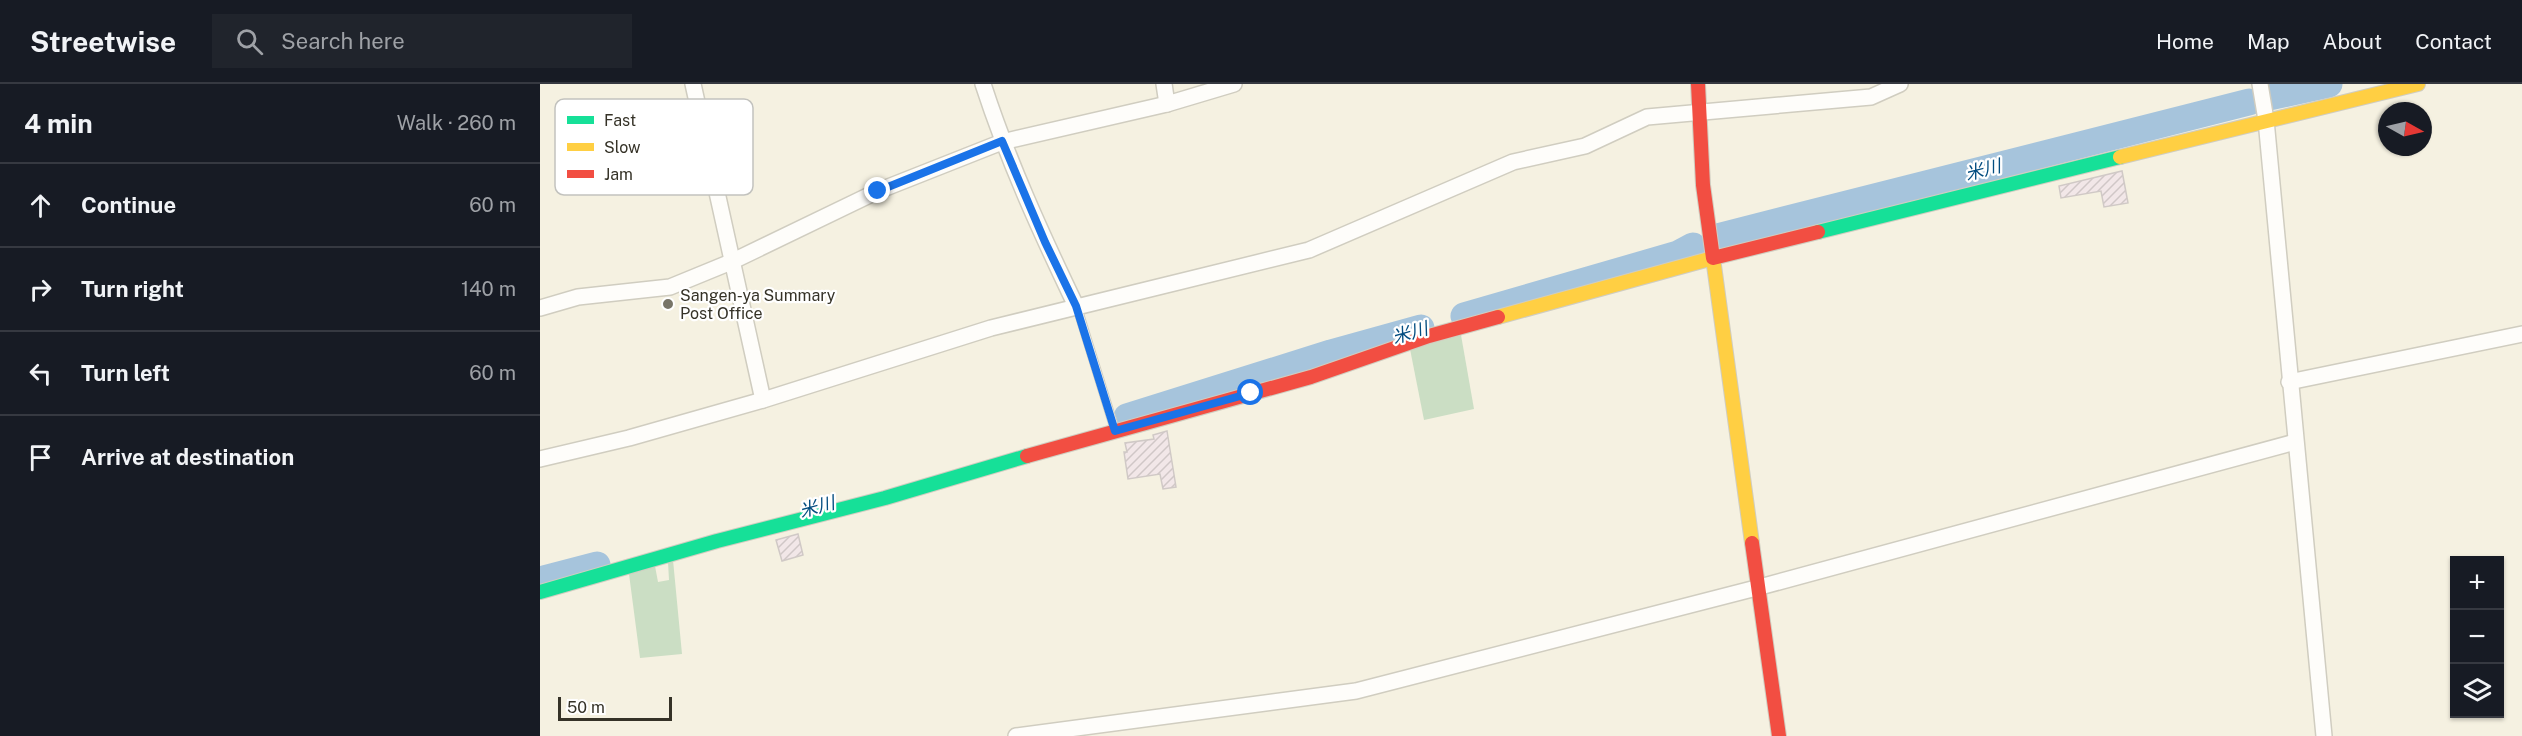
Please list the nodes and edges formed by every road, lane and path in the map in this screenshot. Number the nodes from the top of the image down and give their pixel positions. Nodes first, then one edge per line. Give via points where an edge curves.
1 (693, 84) edge
2 (983, 84) edge
3 (1164, 84) edge
4 (1234, 84) edge
5 (1698, 84) edge
6 (1900, 84) edge
7 (2260, 84) edge
8 (2418, 84) edge
9 (696, 99) edge
10 (1167, 104) junction
11 (1698, 111) junction
12 (2266, 120) junction
13 (1002, 141) junction
14 (716, 195) edge
15 (1713, 258) junction
16 (730, 262) junction
17 (1076, 306) junction
18 (540, 308) edge
19 (2522, 334) edge
20 (2289, 382) junction
21 (763, 400) junction
22 (1115, 431) junction
23 (2295, 442) junction
24 (540, 459) edge
25 (1760, 587) junction
26 (540, 592) edge
27 (1016, 736) edge
28 (1779, 736) edge
29 (2324, 736) edge

1 - 9 street
2 - 13 street
3 - 10 street
4 - 10 street
5 - 11 street
6 - 11 street via 1871,97
7 - 12 street
8 - 12 street
10 - 13 street
11 - 15 street
11 - 17 street via 1647,117 1585,146 1513,162 1309,250
12 - 15 street
12 - 20 street
13 - 16 street via 878,191
13 - 17 street
14 - 16 street
15 - 22 street via 1429,336 1311,377
15 - 25 street
16 - 18 street via 670,286 578,297
16 - 21 street
17 - 21 street via 991,328
17 - 22 lane
19 - 20 street
20 - 23 street
21 - 24 street
22 - 26 street
23 - 25 street
23 - 29 street
25 - 27 street via 1356,691
25 - 28 street

